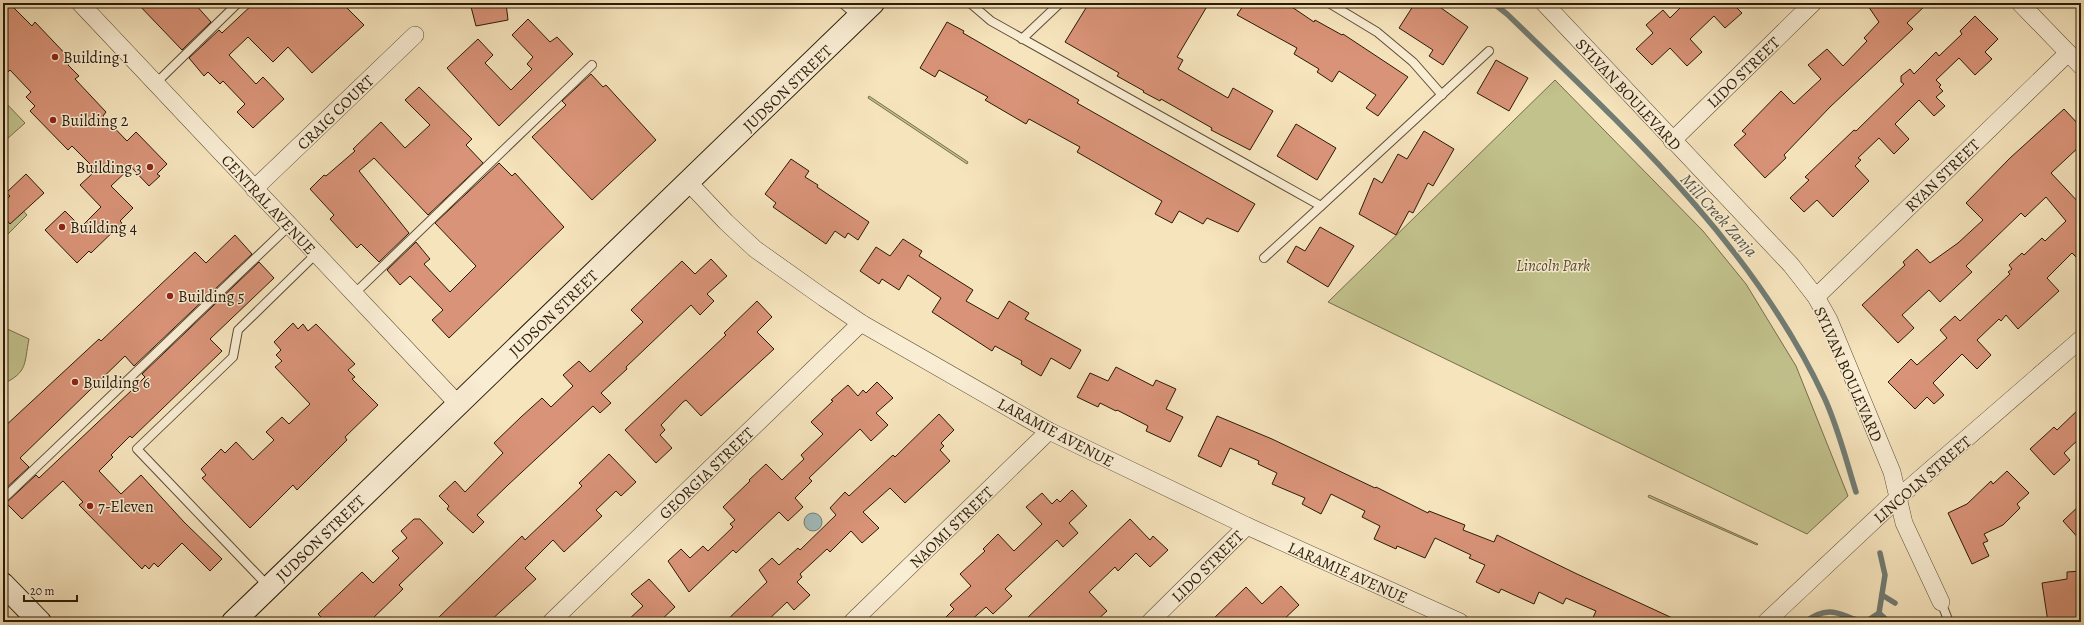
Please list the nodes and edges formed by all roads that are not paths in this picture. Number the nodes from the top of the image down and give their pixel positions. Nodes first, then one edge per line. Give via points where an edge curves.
1 (80, 3) edge
2 (238, 3) edge
3 (842, 3) edge
4 (970, 3) edge
5 (1060, 3) edge
6 (1329, 3) edge
7 (1544, 3) edge
8 (1814, 3) edge
9 (2020, 3) edge
10 (866, 10) edge
11 (415, 35) dead end
12 (1022, 39) junction
13 (1490, 51) dead end
14 (2068, 53) junction
15 (592, 65) dead end
16 (2081, 66) edge
17 (156, 83) junction
18 (1442, 94) junction
19 (1672, 141) junction
20 (689, 182) junction
21 (254, 189) junction
22 (1320, 206) junction
23 (289, 226) junction
24 (316, 254) junction
25 (1264, 258) dead end
26 (354, 294) junction
27 (1816, 297) junction
28 (861, 323) junction
29 (2081, 340) edge
30 (458, 404) junction
31 (1049, 431) junction
32 (1898, 497) junction
33 (3, 499) edge
34 (1247, 526) junction
35 (3, 584) edge
36 (269, 588) junction
37 (1941, 602) joint
38 (1452, 620) edge
39 (40, 622) edge
40 (233, 622) edge
41 (551, 622) edge
42 (852, 622) edge
43 (1150, 622) edge
44 (1766, 622) edge
45 (1948, 622) edge

1 - 17 street, CENTRAL AVENUE
2 - 17 lane
3 - 10 lane
4 - 12 lane via 991,21
5 - 12 lane
6 - 18 lane via 1377,32 1413,62
7 - 19 street, SYLVAN BOULEVARD
8 - 19 street, LIDO STREET
9 - 14 street
10 - 20 main road, JUDSON STREET
11 - 21 street, CRAIG COURT
12 - 22 lane
13 - 18 lane
14 - 16 street
14 - 27 street, RYAN STREET
15 - 26 lane
17 - 21 street, CENTRAL AVENUE
18 - 22 lane
19 - 27 street, SYLVAN BOULEVARD via 1791,265
20 - 28 street, LARAMIE AVENUE via 755,249
20 - 30 main road, JUDSON STREET
21 - 23 street, CENTRAL AVENUE
22 - 25 lane
23 - 24 street, CENTRAL AVENUE
23 - 33 lane
24 - 26 street, CENTRAL AVENUE
24 - 36 lane via 238,330 233,357 137,450
26 - 30 street, CENTRAL AVENUE
27 - 32 street, SYLVAN BOULEVARD via 1892,472
28 - 31 street, LARAMIE AVENUE
28 - 41 street, GEORGIA STREET
29 - 32 street, LINCOLN STREET
30 - 36 main road, JUDSON STREET
31 - 34 street, LARAMIE AVENUE
31 - 42 street, NAOMI STREET
32 - 37 street, SYLVAN BOULEVARD via 1904,523
32 - 44 street, LINCOLN STREET
34 - 38 street, LARAMIE AVENUE
34 - 43 street, LIDO STREET
35 - 39 main road
36 - 40 main road, JUDSON STREET
37 - 45 lane, SYLVAN BOULEVARD

